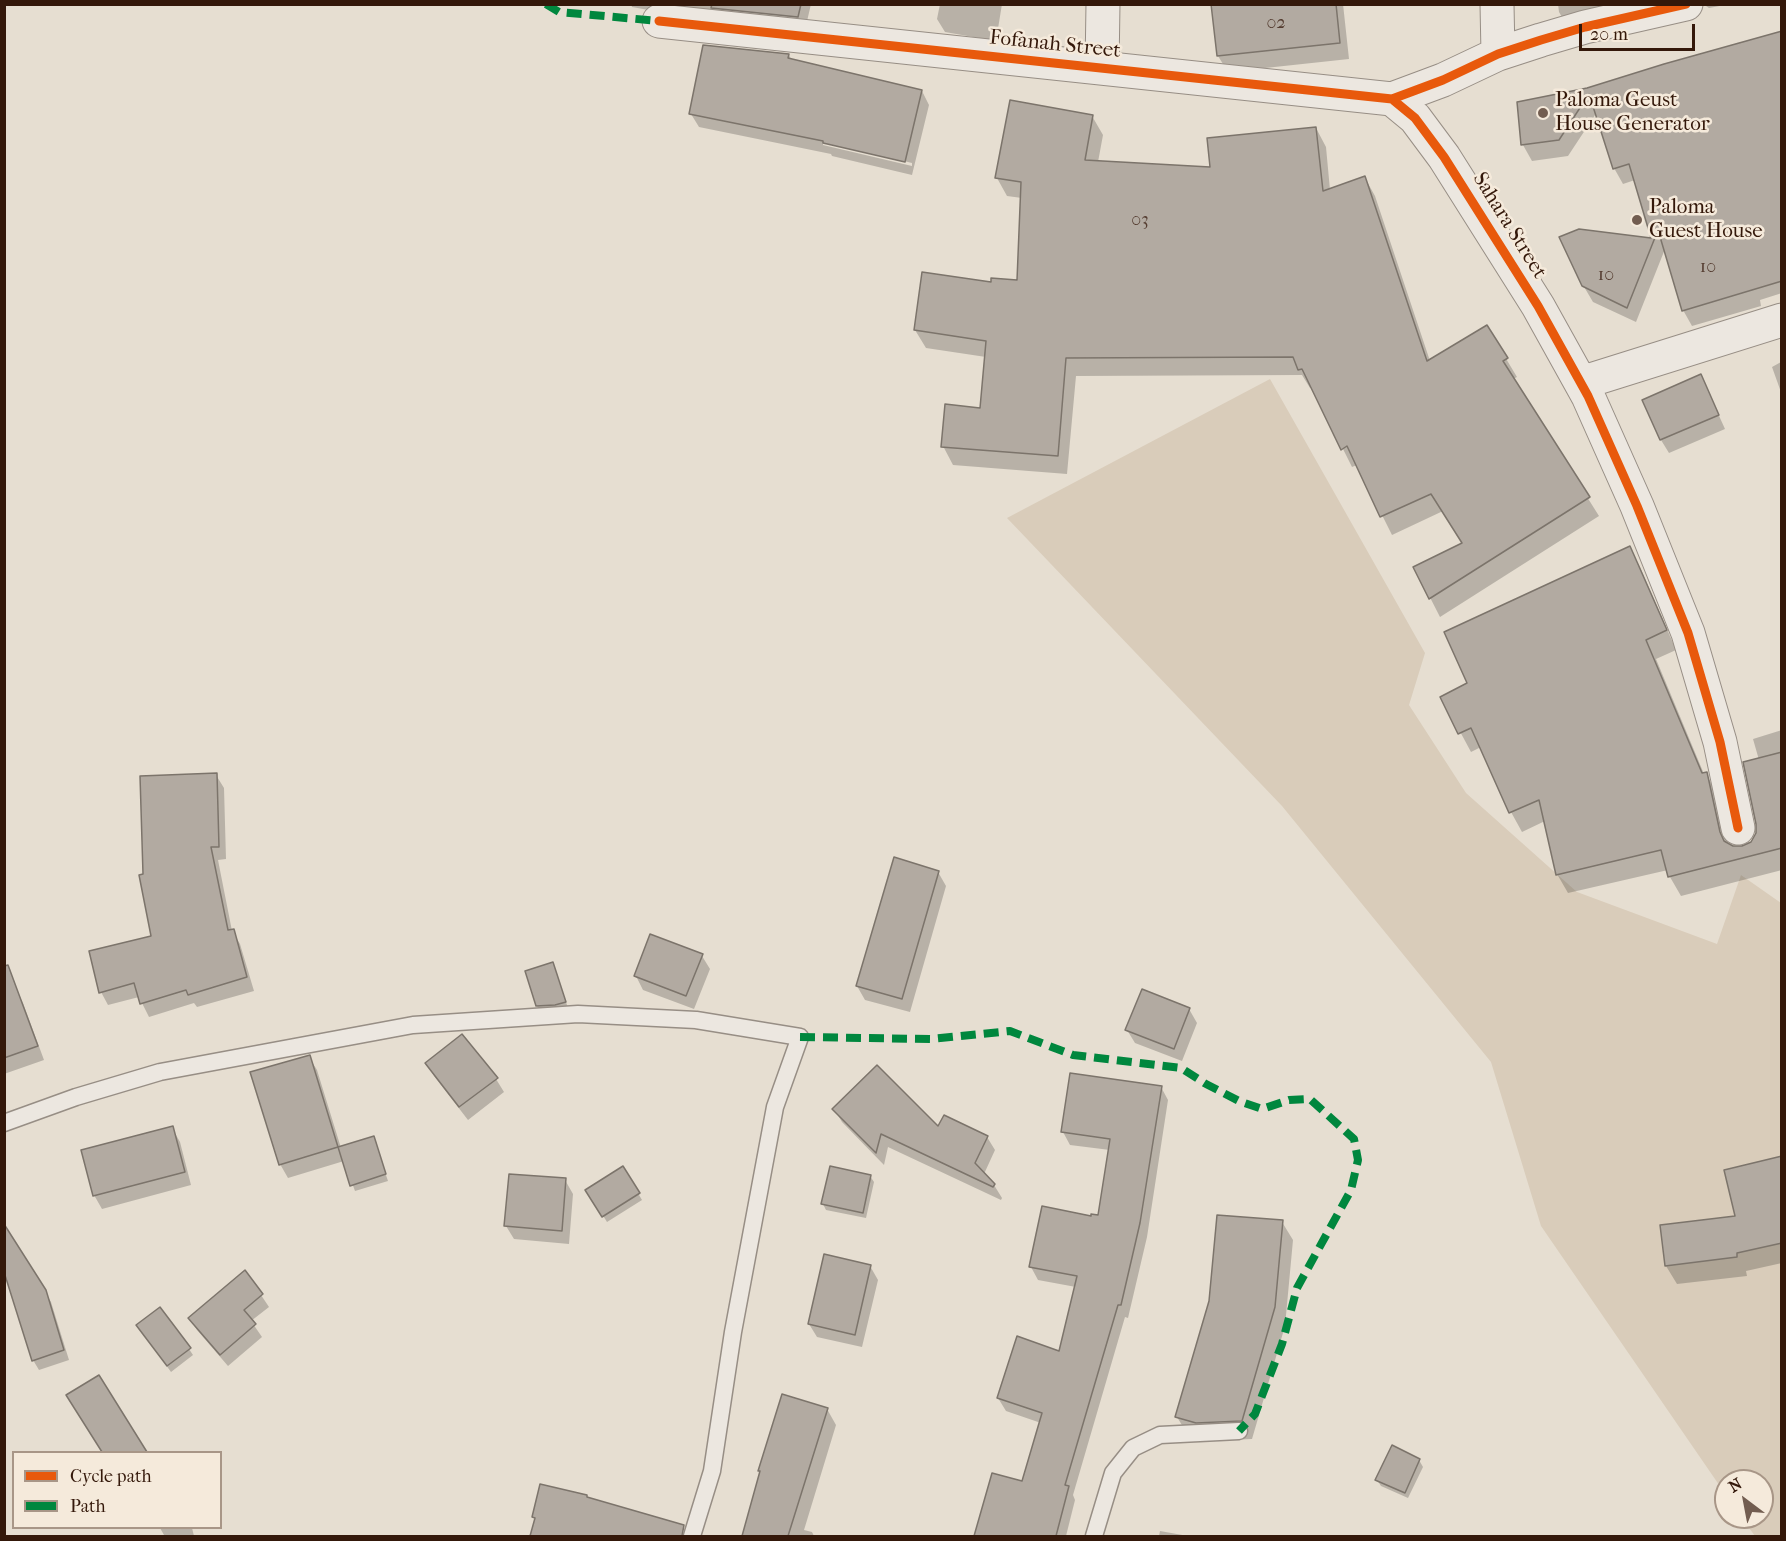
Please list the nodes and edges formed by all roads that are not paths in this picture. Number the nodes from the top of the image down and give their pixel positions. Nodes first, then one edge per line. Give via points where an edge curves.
1 (1103, 4) edge
2 (1497, 4) edge
3 (1686, 4) edge
4 (659, 21) dead end
5 (1498, 54) junction
6 (1102, 68) junction
7 (1392, 99) junction
8 (1782, 320) edge
9 (1581, 382) junction
10 (1738, 828) dead end
11 (4, 1123) edge
12 (1239, 1431) dead end
13 (692, 1536) edge
14 (1094, 1536) edge

1 - 6 street
2 - 5 street
3 - 5 street, Fofanah Street via 1585,27
4 - 6 street, Fofanah Street
5 - 7 street, Fofanah Street
6 - 7 street, Fofanah Street
7 - 9 street, Sahara Street via 1415,118 1444,157
8 - 9 street
9 - 10 street, Sahara Street via 1614,451 1688,633 1720,742
11 - 13 lane via 160,1072 413,1025 578,1014 696,1020 800,1037 775,1107 733,1332 712,1471
12 - 14 lane via 1161,1435 1133,1448 1113,1473

